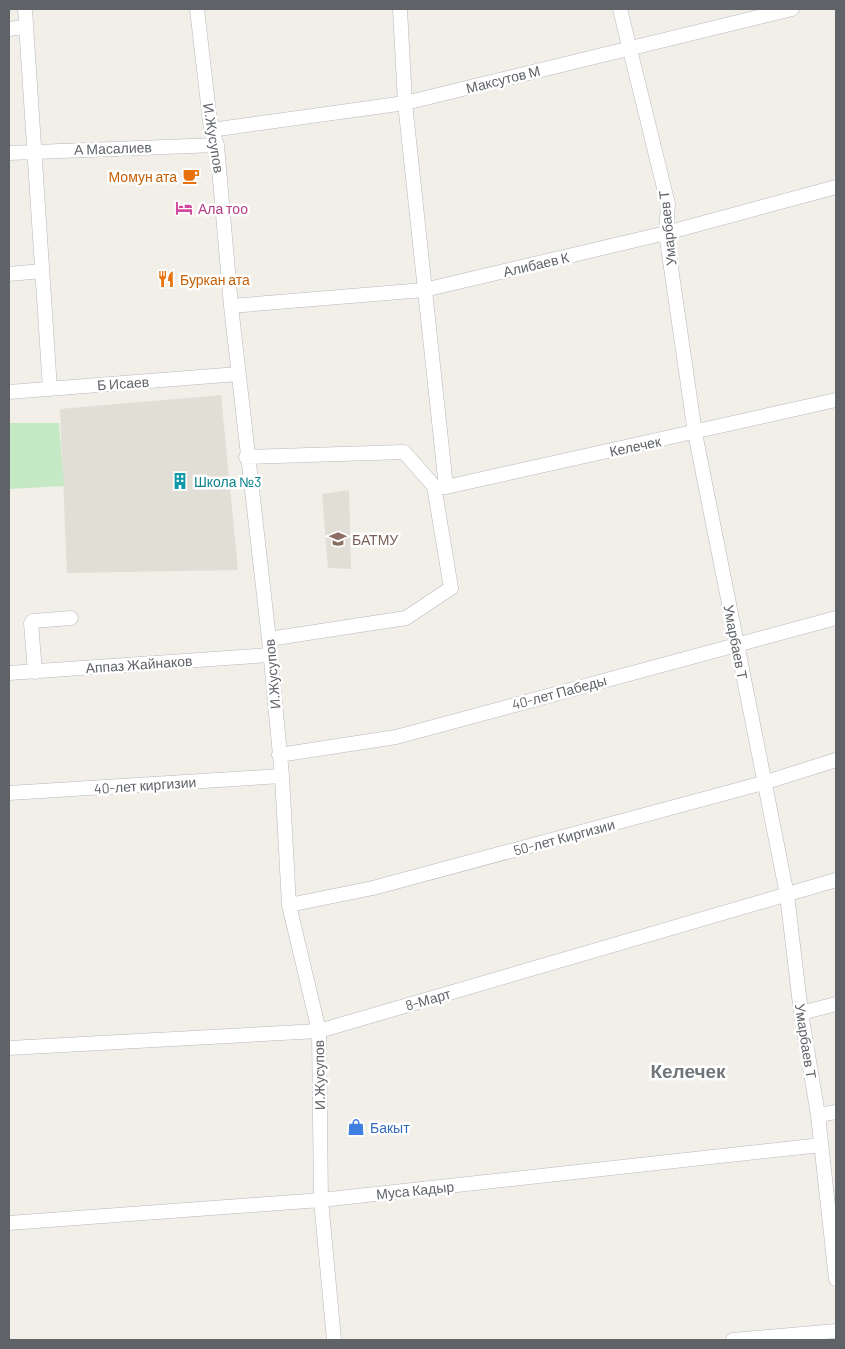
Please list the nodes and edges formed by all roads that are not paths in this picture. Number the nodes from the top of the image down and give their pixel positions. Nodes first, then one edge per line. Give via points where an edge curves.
1 (25, 9) edge
2 (197, 9) edge
3 (400, 9) edge
4 (620, 9) edge
5 (792, 9) edge
6 (26, 27) junction
7 (9, 28) edge
8 (628, 48) junction
9 (406, 103) junction
10 (211, 130) junction
11 (217, 145) junction
12 (34, 151) junction
13 (9, 153) edge
14 (836, 187) edge
15 (666, 233) junction
16 (42, 271) junction
17 (9, 274) edge
18 (424, 290) junction
19 (231, 306) junction
20 (238, 374) junction
21 (50, 388) junction
22 (9, 392) edge
23 (836, 400) edge
24 (695, 433) junction
25 (246, 457) junction
26 (440, 487) junction
27 (71, 618) dead end
28 (836, 618) edge
29 (269, 639) junction
30 (736, 644) junction
31 (270, 655) junction
32 (35, 672) junction
33 (9, 674) edge
34 (279, 755) junction
35 (836, 760) edge
36 (282, 776) junction
37 (763, 783) junction
38 (9, 793) edge
39 (836, 880) edge
40 (787, 894) junction
41 (289, 905) junction
42 (836, 1004) edge
43 (801, 1013) junction
44 (319, 1031) junction
45 (9, 1048) edge
46 (836, 1112) edge
47 (818, 1115) junction
48 (821, 1146) junction
49 (321, 1200) junction
50 (9, 1223) edge
51 (836, 1279) edge
52 (836, 1330) edge
53 (334, 1340) edge
54 (733, 1340) edge

1 - 6 street
2 - 10 street, И.Жусупов
3 - 9 street
4 - 8 street, Умарбаев Т
5 - 8 street, Максутов М
6 - 7 street
6 - 12 street
8 - 9 street, Максутов М
8 - 15 street, Умарбаев Т via 668,204
9 - 10 street, Максутов М
9 - 18 street
10 - 11 street, И.Жусупов
11 - 12 street, А Масалиев
11 - 19 street, И.Жусупов
12 - 13 street, А Масалиев
12 - 16 street
14 - 15 street, Алибаев К
15 - 18 street, Алибаев К
15 - 24 street, Умарбаев Т
16 - 17 street
16 - 21 street
18 - 19 street, Алибаев К
18 - 26 street
19 - 20 street, И.Жусупов
20 - 21 street, Б Исаев
20 - 25 street, И.Жусупов
21 - 22 street, Б Исаев
23 - 24 street, Келечек
24 - 26 street, Келечек
24 - 30 street, Умарбаев Т
25 - 26 street via 404,452
25 - 29 street, И.Жусупов
26 - 29 street via 451,588 406,618
27 - 32 street via 33,621 31,624
28 - 30 street, 40-лет Пабеды
29 - 31 street, И.Жусупов
30 - 34 street, 40-лет Пабеды via 396,737
30 - 37 street, Умарбаев Т
31 - 32 street, Аппаз Жайнаков
31 - 34 street, И.Жусупов
32 - 33 street, Аппаз Жайнаков
34 - 36 street, И.Жусупов
35 - 37 street, 50-лет Киргизии
36 - 38 street, 40-лет киргизии
36 - 41 street, И.Жусупов
37 - 40 street, Умарбаев Т
37 - 41 street, 50-лет Киргизии via 373,888
39 - 40 street, 8-Март
40 - 43 street, Умарбаев Т
40 - 44 street, 8-Март
41 - 44 street, И.Жусупов
42 - 43 street
43 - 47 street, Умарбаев Т
44 - 45 street, 8-Март
44 - 49 street, И.Жусупов
46 - 47 street
47 - 48 street, Умарбаев Т
48 - 49 street, Муса Кадыр
48 - 51 street, Умарбаев Т
49 - 50 street, Муса Кадыр
49 - 53 street, И.Жусупов
52 - 54 street

